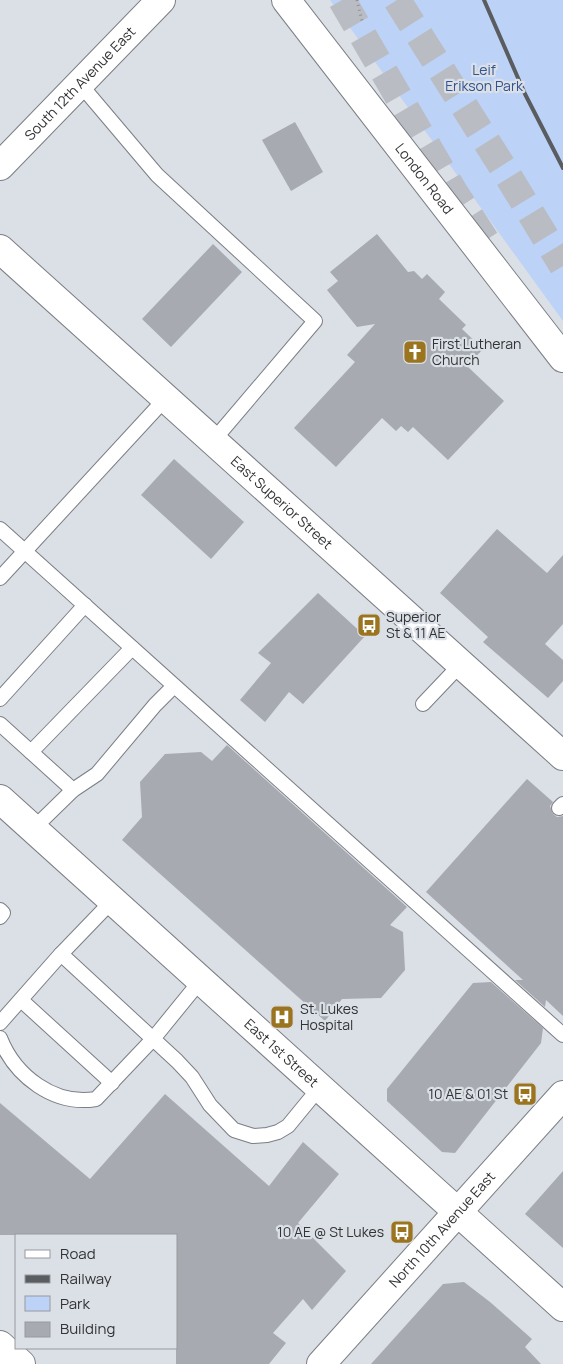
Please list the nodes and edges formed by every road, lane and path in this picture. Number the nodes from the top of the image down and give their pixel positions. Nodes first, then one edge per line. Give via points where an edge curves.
1 (161, 0) edge
2 (286, 0) edge
3 (357, 0) edge
4 (362, 21) dead end
5 (80, 84) junction
6 (0, 166) edge
7 (0, 249) edge
8 (563, 358) edge
9 (166, 398) junction
10 (213, 441) junction
11 (0, 529) edge
12 (25, 551) junction
13 (0, 578) edge
14 (85, 605) junction
15 (132, 648) junction
16 (461, 664) junction
17 (174, 686) junction
18 (0, 699) edge
19 (423, 704) dead end
20 (0, 724) edge
21 (31, 752) junction
22 (563, 756) edge
23 (74, 790) junction
24 (0, 799) edge
25 (33, 829) junction
26 (113, 900) junction
27 (0, 910) edge
28 (0, 917) edge
29 (61, 954) junction
30 (201, 980) junction
31 (21, 1000) junction
32 (0, 1023) edge
33 (563, 1034) edge
34 (0, 1038) edge
35 (153, 1038) junction
36 (112, 1083) junction
37 (320, 1087) junction
38 (563, 1095) edge
39 (459, 1212) junction
40 (563, 1307) edge
41 (0, 1345) edge
42 (21, 1364) edge
43 (321, 1364) edge

1 - 5 street, South 12th Avenue East
2 - 8 street, London Road
3 - 4 path
5 - 6 street, South 12th Avenue East
5 - 10 lane via 156,175 315,321
7 - 9 street, East Superior Street
9 - 10 street, East Superior Street
9 - 12 lane
10 - 16 street, East Superior Street
11 - 12 lane
12 - 13 lane
12 - 14 lane
14 - 15 lane
14 - 18 lane
15 - 17 lane
15 - 21 lane
16 - 19 lane
16 - 22 street, East Superior Street
17 - 23 lane via 97,774
17 - 33 lane
20 - 21 lane
21 - 23 lane
23 - 25 lane
24 - 25 street, East 1st Street
25 - 26 street, East 1st Street
26 - 29 lane
26 - 30 street, East 1st Street
27 - 28 lane via 3,913
29 - 31 lane
29 - 35 lane
30 - 35 lane
30 - 37 street, East 1st Street
31 - 32 lane
31 - 36 lane
34 - 36 lane via 12,1062 25,1076 61,1098 96,1099
35 - 36 lane
35 - 37 lane via 192,1077 210,1105 234,1130 253,1136 267,1136 288,1126
37 - 39 street, East 1st Street
38 - 39 street, North 10th Avenue East
39 - 40 street, East 1st Street
39 - 43 street, North 10th Avenue East
41 - 42 street

